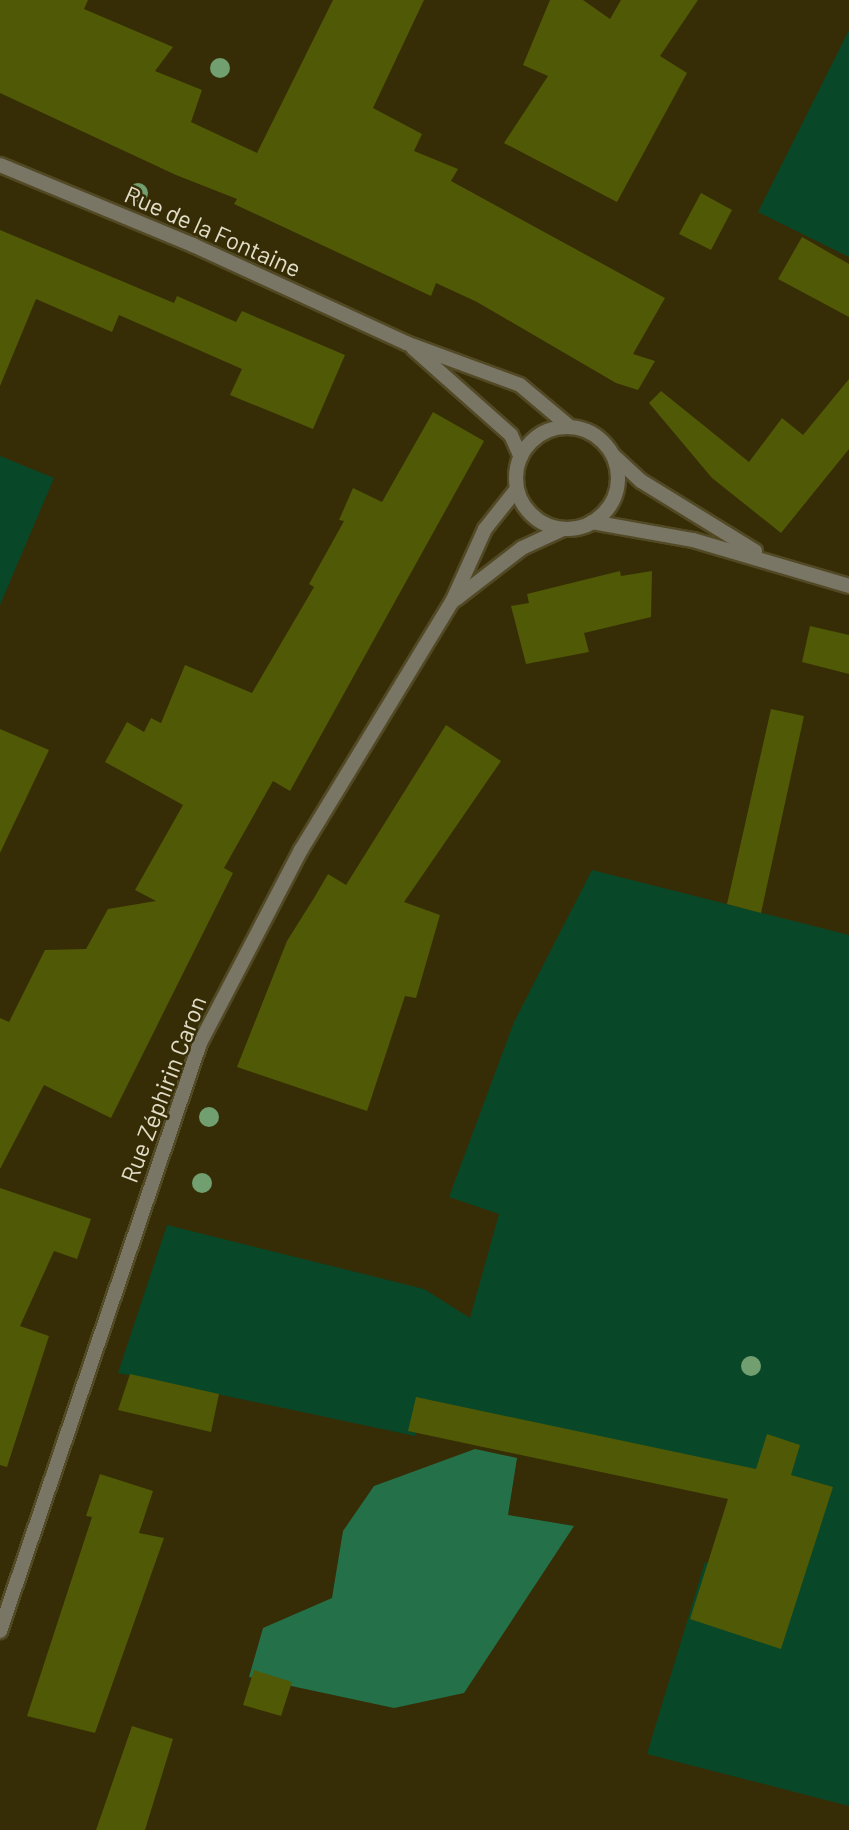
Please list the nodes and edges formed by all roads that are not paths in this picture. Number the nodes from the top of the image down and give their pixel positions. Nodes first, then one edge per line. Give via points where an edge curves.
1 (0, 165) edge
2 (407, 343) junction
3 (570, 427) junction
4 (614, 456) junction
5 (521, 457) junction
6 (516, 490) junction
7 (592, 522) junction
8 (563, 529) junction
9 (771, 561) junction
10 (849, 586) edge
11 (452, 603) junction
12 (0, 1631) edge

1 - 2 street, Rue de la Fontaine via 193,245
2 - 3 street, Rue de la Fontaine via 520,385
2 - 5 street, Rue de la Fontaine via 511,435
3 - 4 street via 600,438
3 - 5 street via 540,434
4 - 7 street via 619,476 615,498
4 - 9 street via 641,481
5 - 6 street
6 - 8 street via 526,509 542,523
6 - 11 street, Rue Zéphirin Caron via 485,529
7 - 8 street
7 - 9 street via 634,526
8 - 11 street, Rue Zéphirin Caron via 522,548
9 - 10 street
11 - 12 street, Rue Zéphirin Caron via 301,850 200,1043

